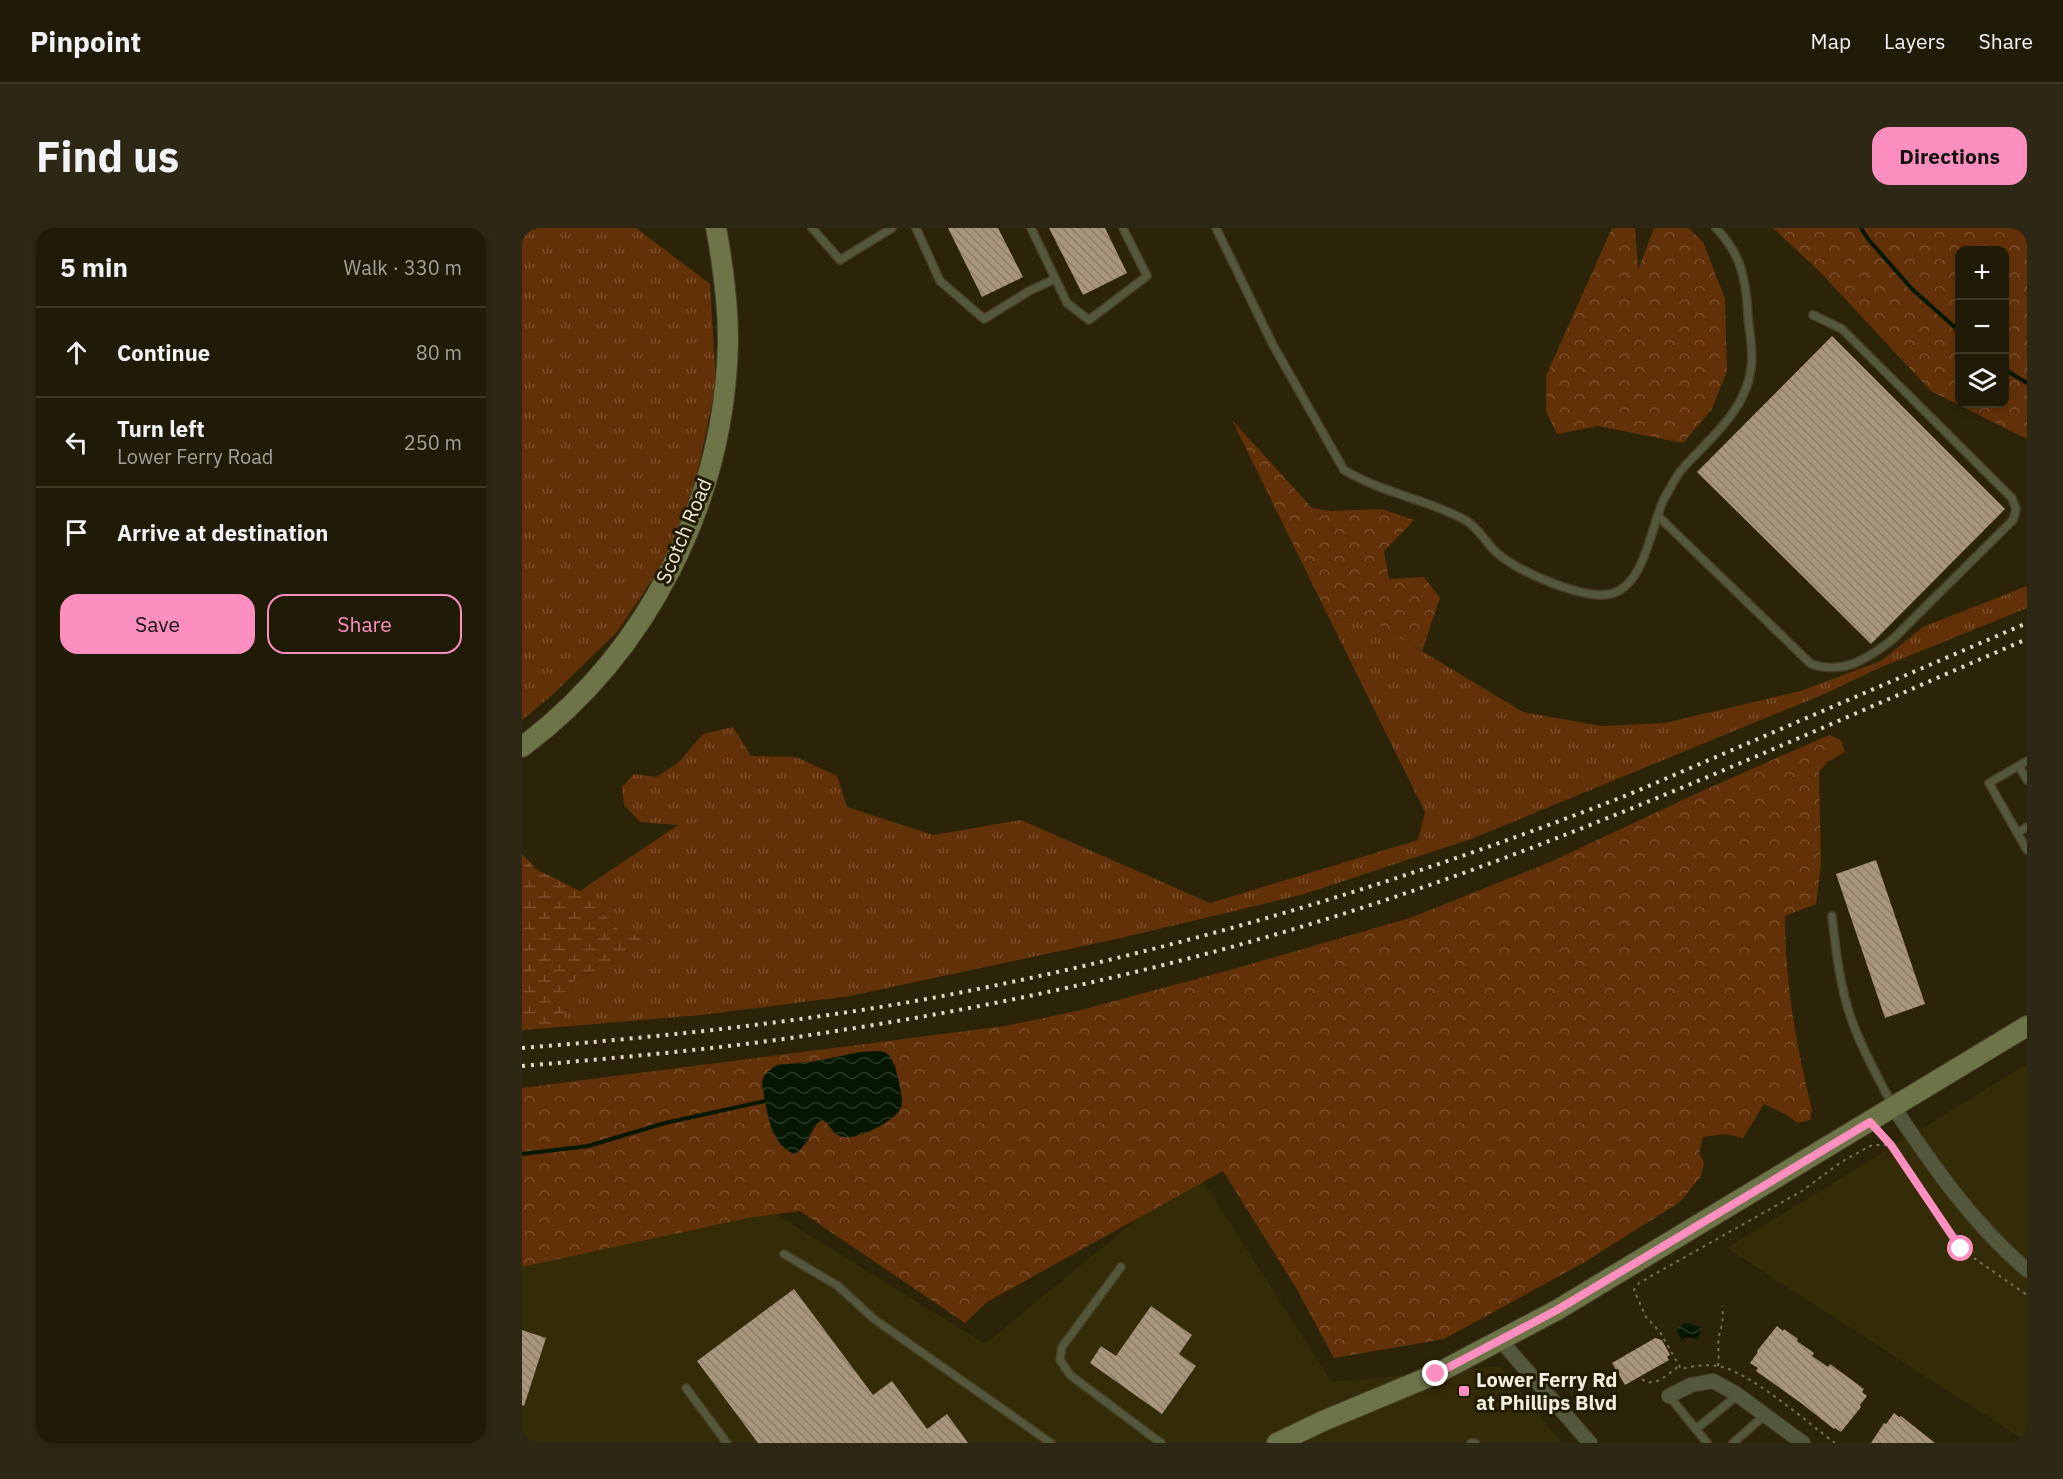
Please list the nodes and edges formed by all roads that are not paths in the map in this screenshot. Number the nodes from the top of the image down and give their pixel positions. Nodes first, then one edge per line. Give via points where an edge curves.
1 (716, 228) edge
2 (812, 228) edge
3 (892, 228) edge
4 (916, 228) edge
5 (1031, 228) edge
6 (1123, 228) edge
7 (1216, 228) edge
8 (1716, 228) edge
9 (1055, 279) junction
10 (1814, 315) dead end
11 (1658, 516) junction
12 (522, 747) edge
13 (2027, 761) edge
14 (2019, 766) junction
15 (2027, 780) edge
16 (2027, 827) edge
17 (2017, 833) junction
18 (2027, 850) edge
19 (1833, 916) dead end
20 (2027, 1026) edge
21 (1894, 1108) junction
22 (784, 1254) dead end
23 (1121, 1267) dead end
24 (2027, 1270) edge
25 (1501, 1341) junction
26 (686, 1388) dead end
27 (1738, 1395) junction
28 (1669, 1396) joint
29 (1765, 1415) junction
30 (1696, 1429) junction
31 (1799, 1442) edge
32 (727, 1443) edge
33 (1051, 1443) edge
34 (1161, 1443) edge
35 (1277, 1443) edge
36 (1590, 1443) edge
37 (1707, 1443) edge
38 (1733, 1443) edge

1 - 12 street, Scotch Road via 726,297 727,363 721,421 702,499 656,598 631,636 579,697
2 - 3 lane via 840,260
4 - 9 lane via 940,281 984,319
5 - 9 lane
6 - 9 lane via 1147,276 1089,320 1067,303
7 - 11 lane via 1273,345 1344,471 1468,522 1496,552 1518,568 1539,578 1601,595 1612,594 1626,585 1641,565
8 - 11 lane via 1727,240 1746,283 1752,368 1744,394 1728,422 1681,471
10 - 11 lane via 1842,329 2012,498 2016,509 2013,520 1892,640 1873,656 1841,669 1811,664
13 - 14 lane
14 - 15 lane
14 - 17 lane via 1989,783
16 - 17 lane
17 - 18 lane
19 - 21 lane via 1838,964 1851,1020
20 - 21 street
21 - 24 street via 1952,1191
21 - 25 street
22 - 33 lane via 838,1286 874,1318
23 - 34 lane via 1062,1347 1060,1360 1070,1375
25 - 35 street via 1436,1374
25 - 36 street
26 - 32 lane
27 - 28 street via 1713,1381 1691,1384
27 - 29 street
27 - 30 lane
28 - 30 lane
29 - 31 street
29 - 38 lane
30 - 37 lane

